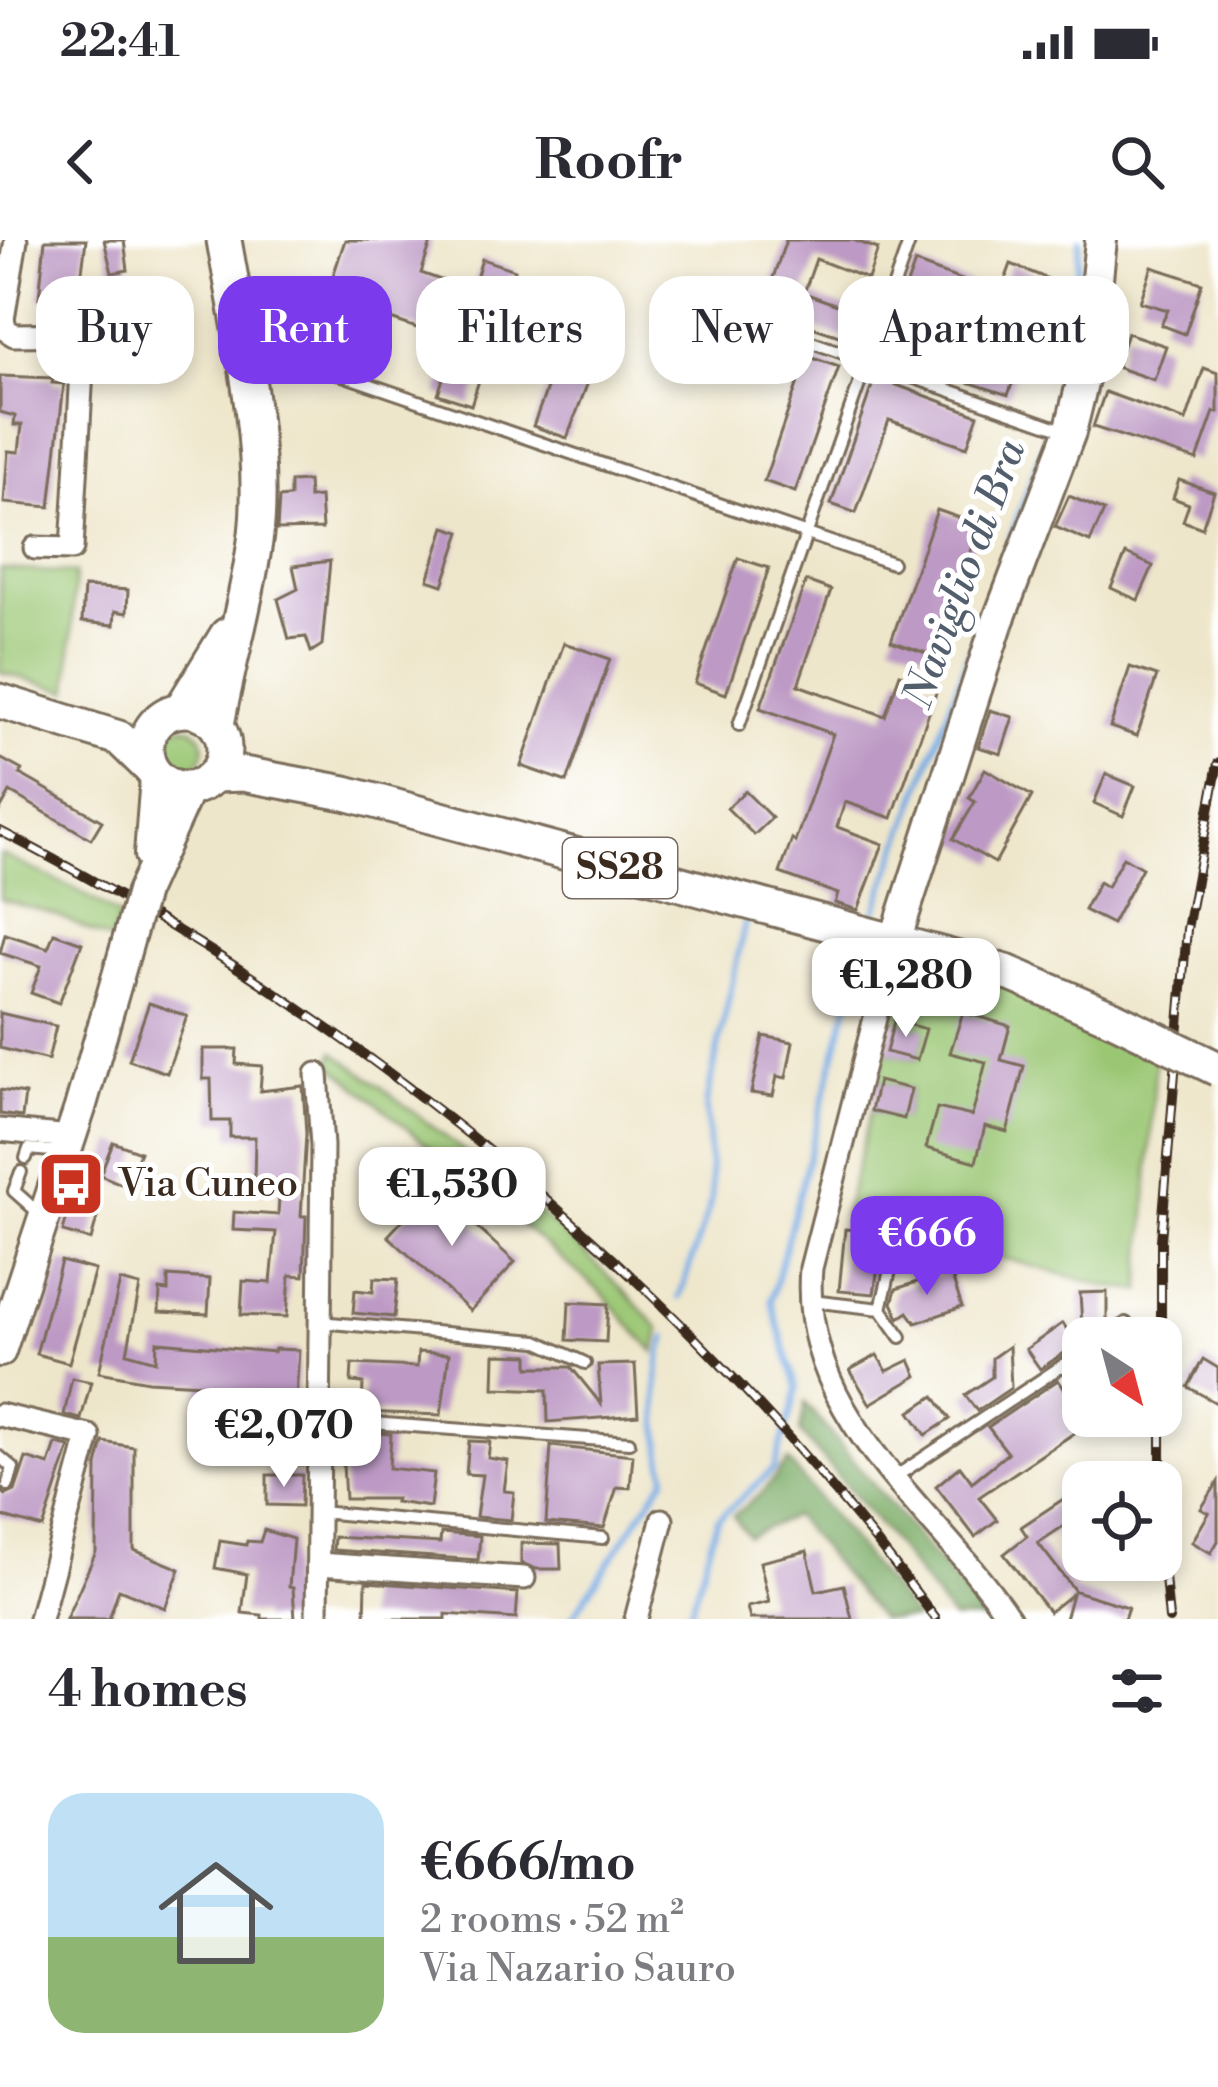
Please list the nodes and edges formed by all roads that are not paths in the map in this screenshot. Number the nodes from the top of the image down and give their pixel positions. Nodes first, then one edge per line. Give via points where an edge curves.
1 (16, 240) edge
2 (224, 240) edge
3 (910, 240) edge
4 (1101, 240) edge
5 (230, 276) edge
6 (898, 276) edge
7 (247, 384) edge
8 (369, 384) edge
9 (861, 384) edge
10 (927, 384) edge
11 (1066, 431) junction
12 (805, 533) junction
13 (35, 548) dead end
14 (892, 563) dead end
15 (248, 577) junction
16 (0, 681) edge
17 (0, 701) edge
18 (171, 714) junction
19 (739, 725) dead end
20 (220, 732) junction
21 (153, 772) junction
22 (202, 782) junction
23 (345, 794) junction
24 (146, 881) junction
25 (894, 944) junction
26 (1218, 1069) edge
27 (317, 1074) dead end
28 (0, 1130) edge
29 (68, 1144) junction
30 (26, 1158) dead end
31 (22, 1172) dead end
32 (44, 1217) junction
33 (896, 1246) dead end
34 (808, 1300) junction
35 (881, 1309) junction
36 (319, 1322) junction
37 (902, 1337) dead end
38 (0, 1351) edge
39 (585, 1363) dead end
40 (1062, 1366) edge
41 (0, 1415) edge
42 (318, 1419) junction
43 (629, 1442) dead end
44 (242, 1449) dead end
45 (0, 1457) edge
46 (319, 1461) junction
47 (895, 1478) junction
48 (8, 1485) dead end
49 (319, 1512) junction
50 (662, 1520) dead end
51 (603, 1538) dead end
52 (318, 1564) junction
53 (524, 1578) dead end
54 (40, 1619) edge
55 (317, 1619) edge
56 (636, 1619) edge
57 (1010, 1619) edge

1 - 13 street via 6,330 84,334 72,549
2 - 5 main road
3 - 6 lane
4 - 11 main road via 1089,355
7 - 15 main road via 258,483
8 - 12 lane
9 - 12 lane
10 - 11 lane
11 - 25 main road
12 - 14 lane
12 - 19 lane
15 - 18 main road via 225,641
15 - 20 main road
16 - 18 main road via 119,715
17 - 21 main road via 119,738
18 - 20 main road via 207,716
18 - 21 main road via 146,742
20 - 22 main road via 222,764
20 - 23 main road, SS28
21 - 22 main road via 177,788
21 - 24 main road
22 - 23 main road, SS28 via 243,774
22 - 24 main road
23 - 25 main road, SS28
24 - 29 main road, bridge
25 - 26 main road, SS28, bridge via 1006,972
25 - 34 street
27 - 36 street
28 - 29 street
29 - 30 lane via 29,1149
29 - 32 main road
31 - 32 lane via 14,1191
32 - 38 main road
33 - 35 lane
34 - 35 lane
34 - 47 street via 838,1402
35 - 37 lane
36 - 39 lane via 537,1341
36 - 42 street
40 - 47 lane
41 - 54 street via 89,1436
42 - 43 lane
42 - 46 street
44 - 46 lane
45 - 48 lane via 14,1468
46 - 49 street
47 - 57 street
49 - 51 lane
49 - 52 street
50 - 56 street
52 - 53 street
52 - 55 street

